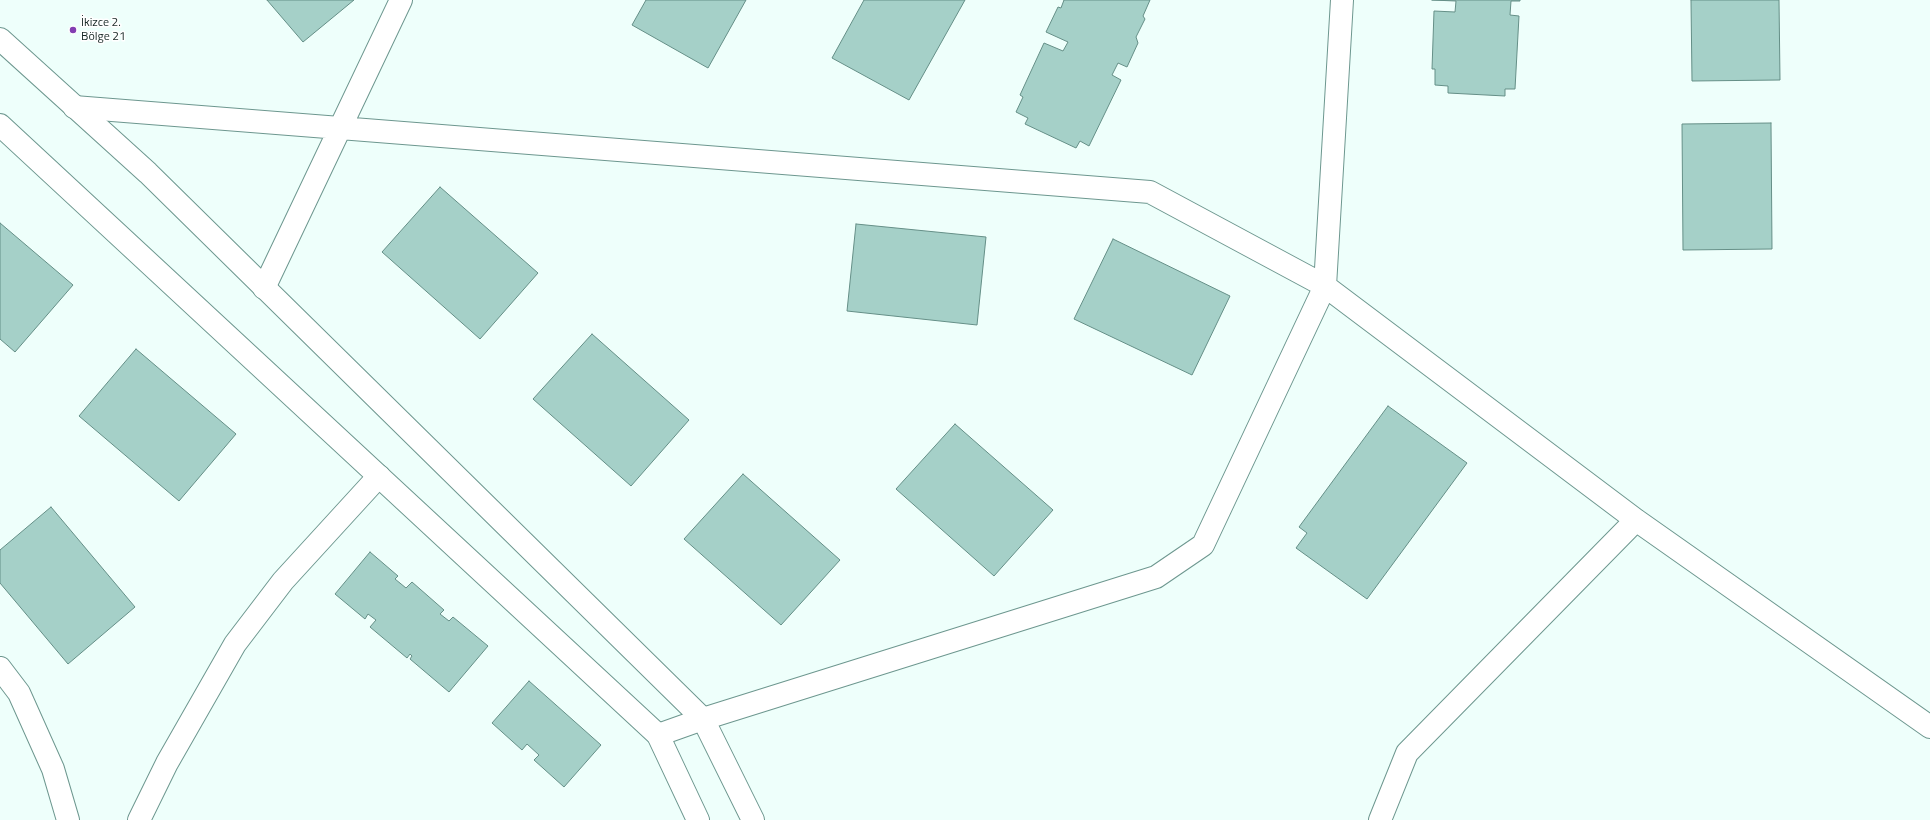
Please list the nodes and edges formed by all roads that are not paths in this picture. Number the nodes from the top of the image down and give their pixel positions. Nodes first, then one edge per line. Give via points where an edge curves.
1 (401, 0) edge
2 (1342, 0) edge
3 (0, 39) edge
4 (74, 107) junction
5 (0, 125) edge
6 (340, 128) junction
7 (1325, 286) junction
8 (264, 288) junction
9 (379, 476) junction
10 (1636, 520) junction
11 (0, 668) edge
12 (703, 719) junction
13 (1930, 727) edge
14 (658, 735) junction
15 (68, 820) edge
16 (139, 820) edge
17 (698, 820) edge
18 (753, 820) edge
19 (1380, 820) edge

1 - 6 street
2 - 7 street
3 - 4 street
4 - 6 street
4 - 8 street via 148,173
5 - 9 street
6 - 7 street via 1150,192
6 - 8 street
7 - 10 street
7 - 12 street via 1203,545 1156,577
8 - 12 street
9 - 14 street
9 - 16 street via 283,581 235,644 167,763
10 - 13 street
10 - 19 street via 1407,753
11 - 15 street via 19,693 53,769
12 - 14 street
12 - 18 street
14 - 17 street

